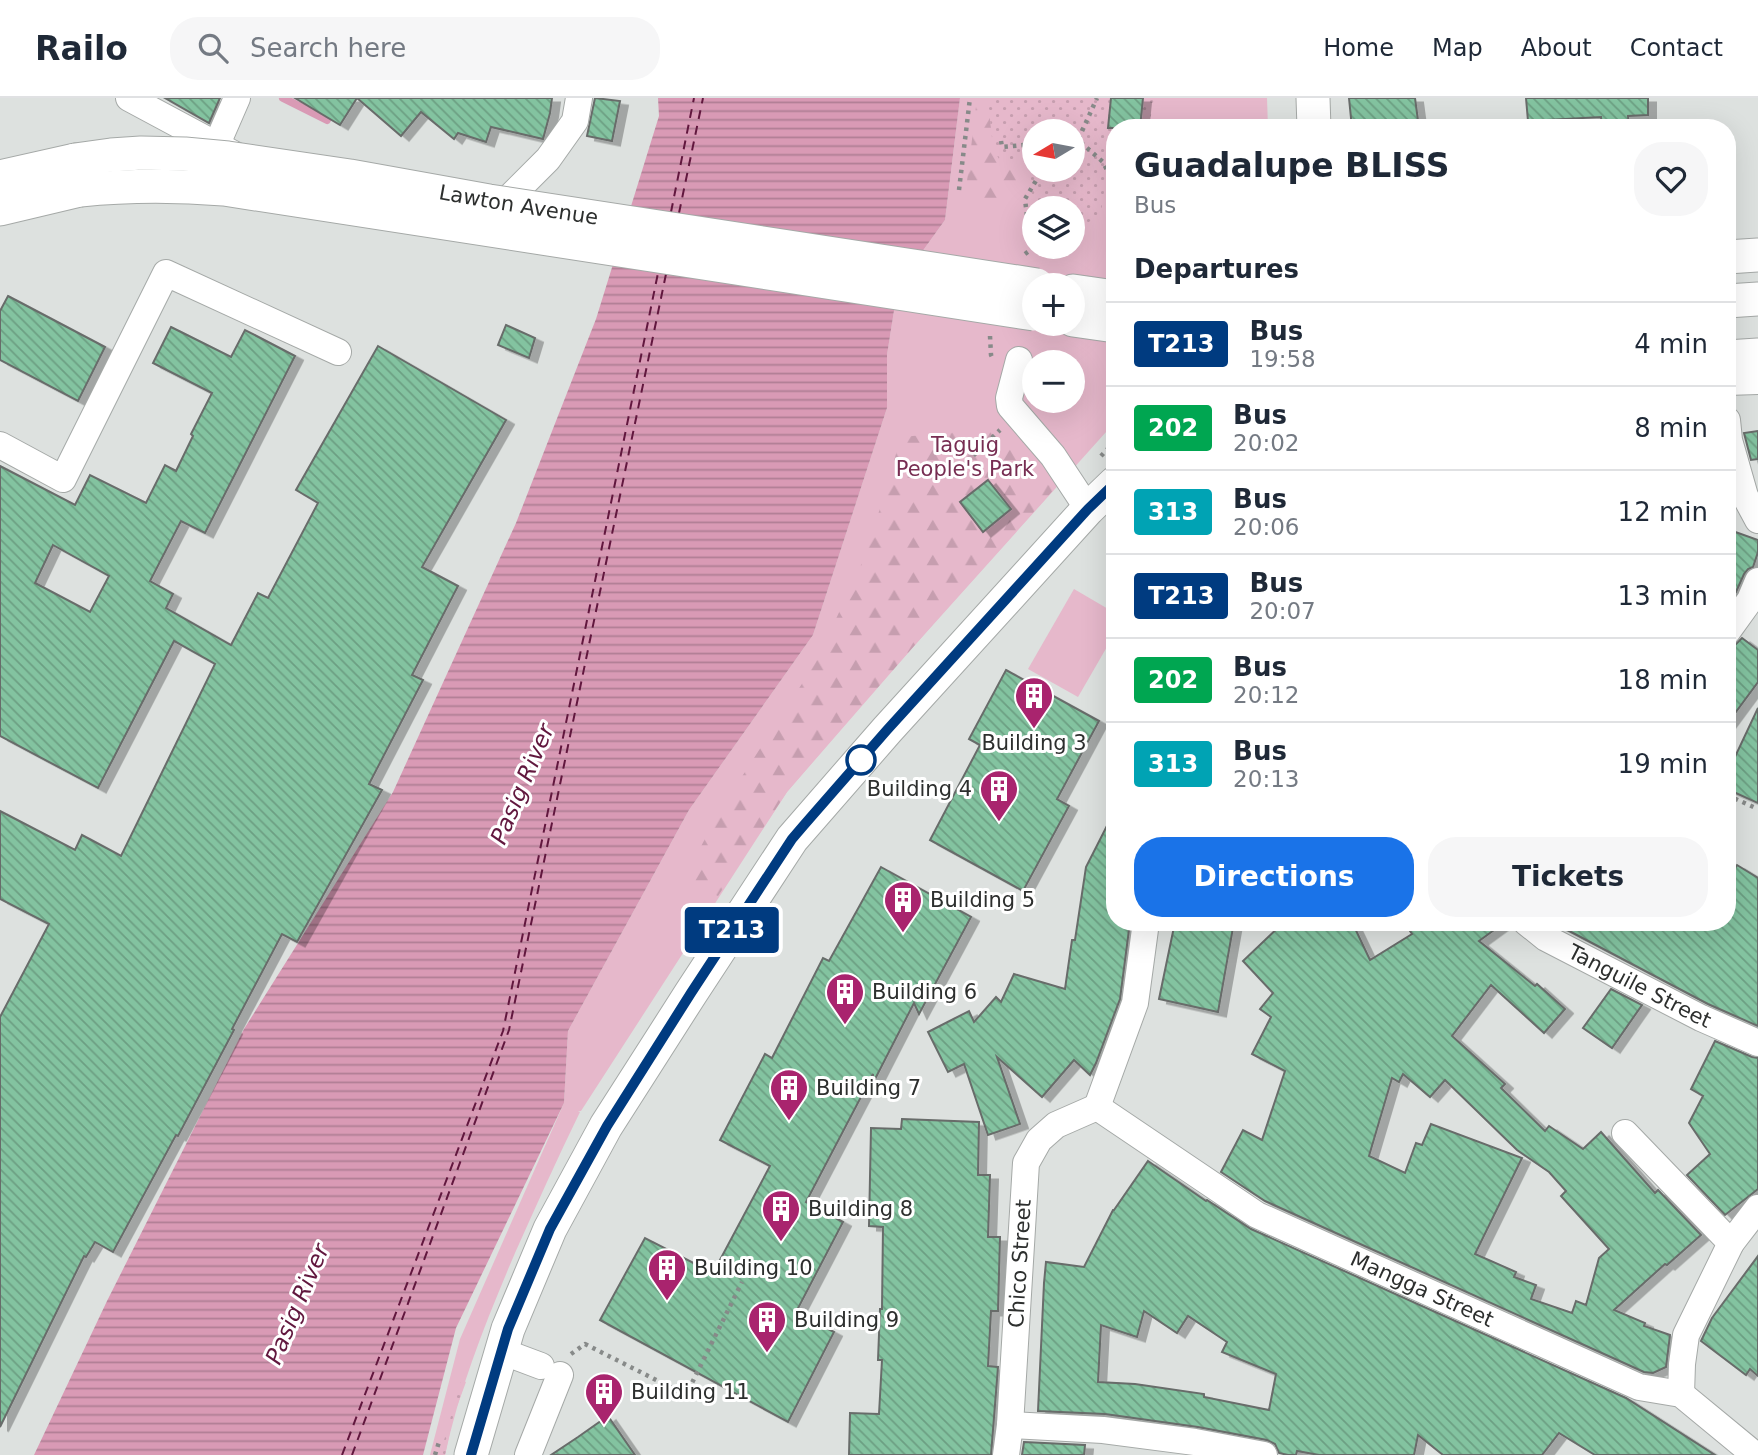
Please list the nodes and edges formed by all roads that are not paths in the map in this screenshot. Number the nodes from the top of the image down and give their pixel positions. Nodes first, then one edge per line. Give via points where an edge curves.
1 (129, 98) edge
2 (237, 98) edge
3 (1313, 98) edge
4 (577, 110) edge
5 (1314, 119) edge
6 (217, 144) junction
7 (252, 164) junction
8 (77, 175) junction
9 (0, 177) edge
10 (414, 183) junction
11 (509, 198) junction
12 (0, 209) edge
13 (408, 222) junction
14 (1758, 255) edge
15 (1736, 256) edge
16 (1022, 283) edge
17 (1085, 293) edge
18 (1106, 296) edge
19 (1758, 299) edge
20 (1736, 300) edge
21 (1758, 309) edge
22 (1736, 310) edge
23 (1022, 312) edge
24 (1758, 319) edge
25 (1736, 320) edge
26 (1085, 322) edge
27 (1106, 325) edge
28 (338, 352) dead end
29 (1758, 355) edge
30 (1736, 356) edge
31 (1020, 360) dead end
32 (1758, 381) edge
33 (1736, 382) edge
34 (0, 445) edge
35 (1736, 463) edge
36 (1106, 492) edge
37 (1088, 509) junction
38 (1758, 520) edge
39 (1758, 581) edge
40 (1736, 619) edge
41 (1145, 931) edge
42 (1537, 931) edge
43 (1758, 1043) edge
44 (1097, 1107) junction
45 (1625, 1133) dead end
46 (1758, 1208) edge
47 (1731, 1243) junction
48 (501, 1351) junction
49 (1681, 1394) junction
50 (1010, 1425) junction
51 (471, 1455) edge
52 (528, 1455) edge
53 (1006, 1455) edge
54 (1264, 1455) edge
55 (1755, 1455) edge

1 - 6 street
2 - 6 street
3 - 5 main road
4 - 11 street via 548,159
6 - 7 street
7 - 10 street via 289,164
7 - 13 street via 284,201
8 - 9 main road, Lawton Avenue
8 - 12 main road, Lawton Avenue
8 - 16 main road, Lawton Avenue, bridge via 111,155 228,158
8 - 23 main road, Lawton Avenue, bridge via 141,185 224,189
10 - 11 street
10 - 13 street
11 - 13 street via 483,218 460,227
14 - 15 main road
17 - 18 main road
19 - 20 main road
21 - 22 main road
24 - 25 main road
26 - 27 main road
28 - 34 street via 166,273 63,479
29 - 30 main road
31 - 37 street via 1010,406 1053,456
32 - 33 street
35 - 38 street via 1745,496
36 - 37 main road
37 - 48 main road via 792,839 607,1126 550,1229
39 - 40 street
41 - 44 street via 1135,1003
42 - 43 street, Tanguile Street
44 - 49 street, Mangga Street via 1257,1215 1639,1387
44 - 50 street, Chico Street via 1056,1125 1039,1140 1026,1163
45 - 47 street
46 - 47 street
47 - 49 street via 1686,1335
48 - 51 main road
48 - 52 street via 556,1366
49 - 55 street
50 - 53 street, Chico Street
50 - 54 street via 1103,1430

